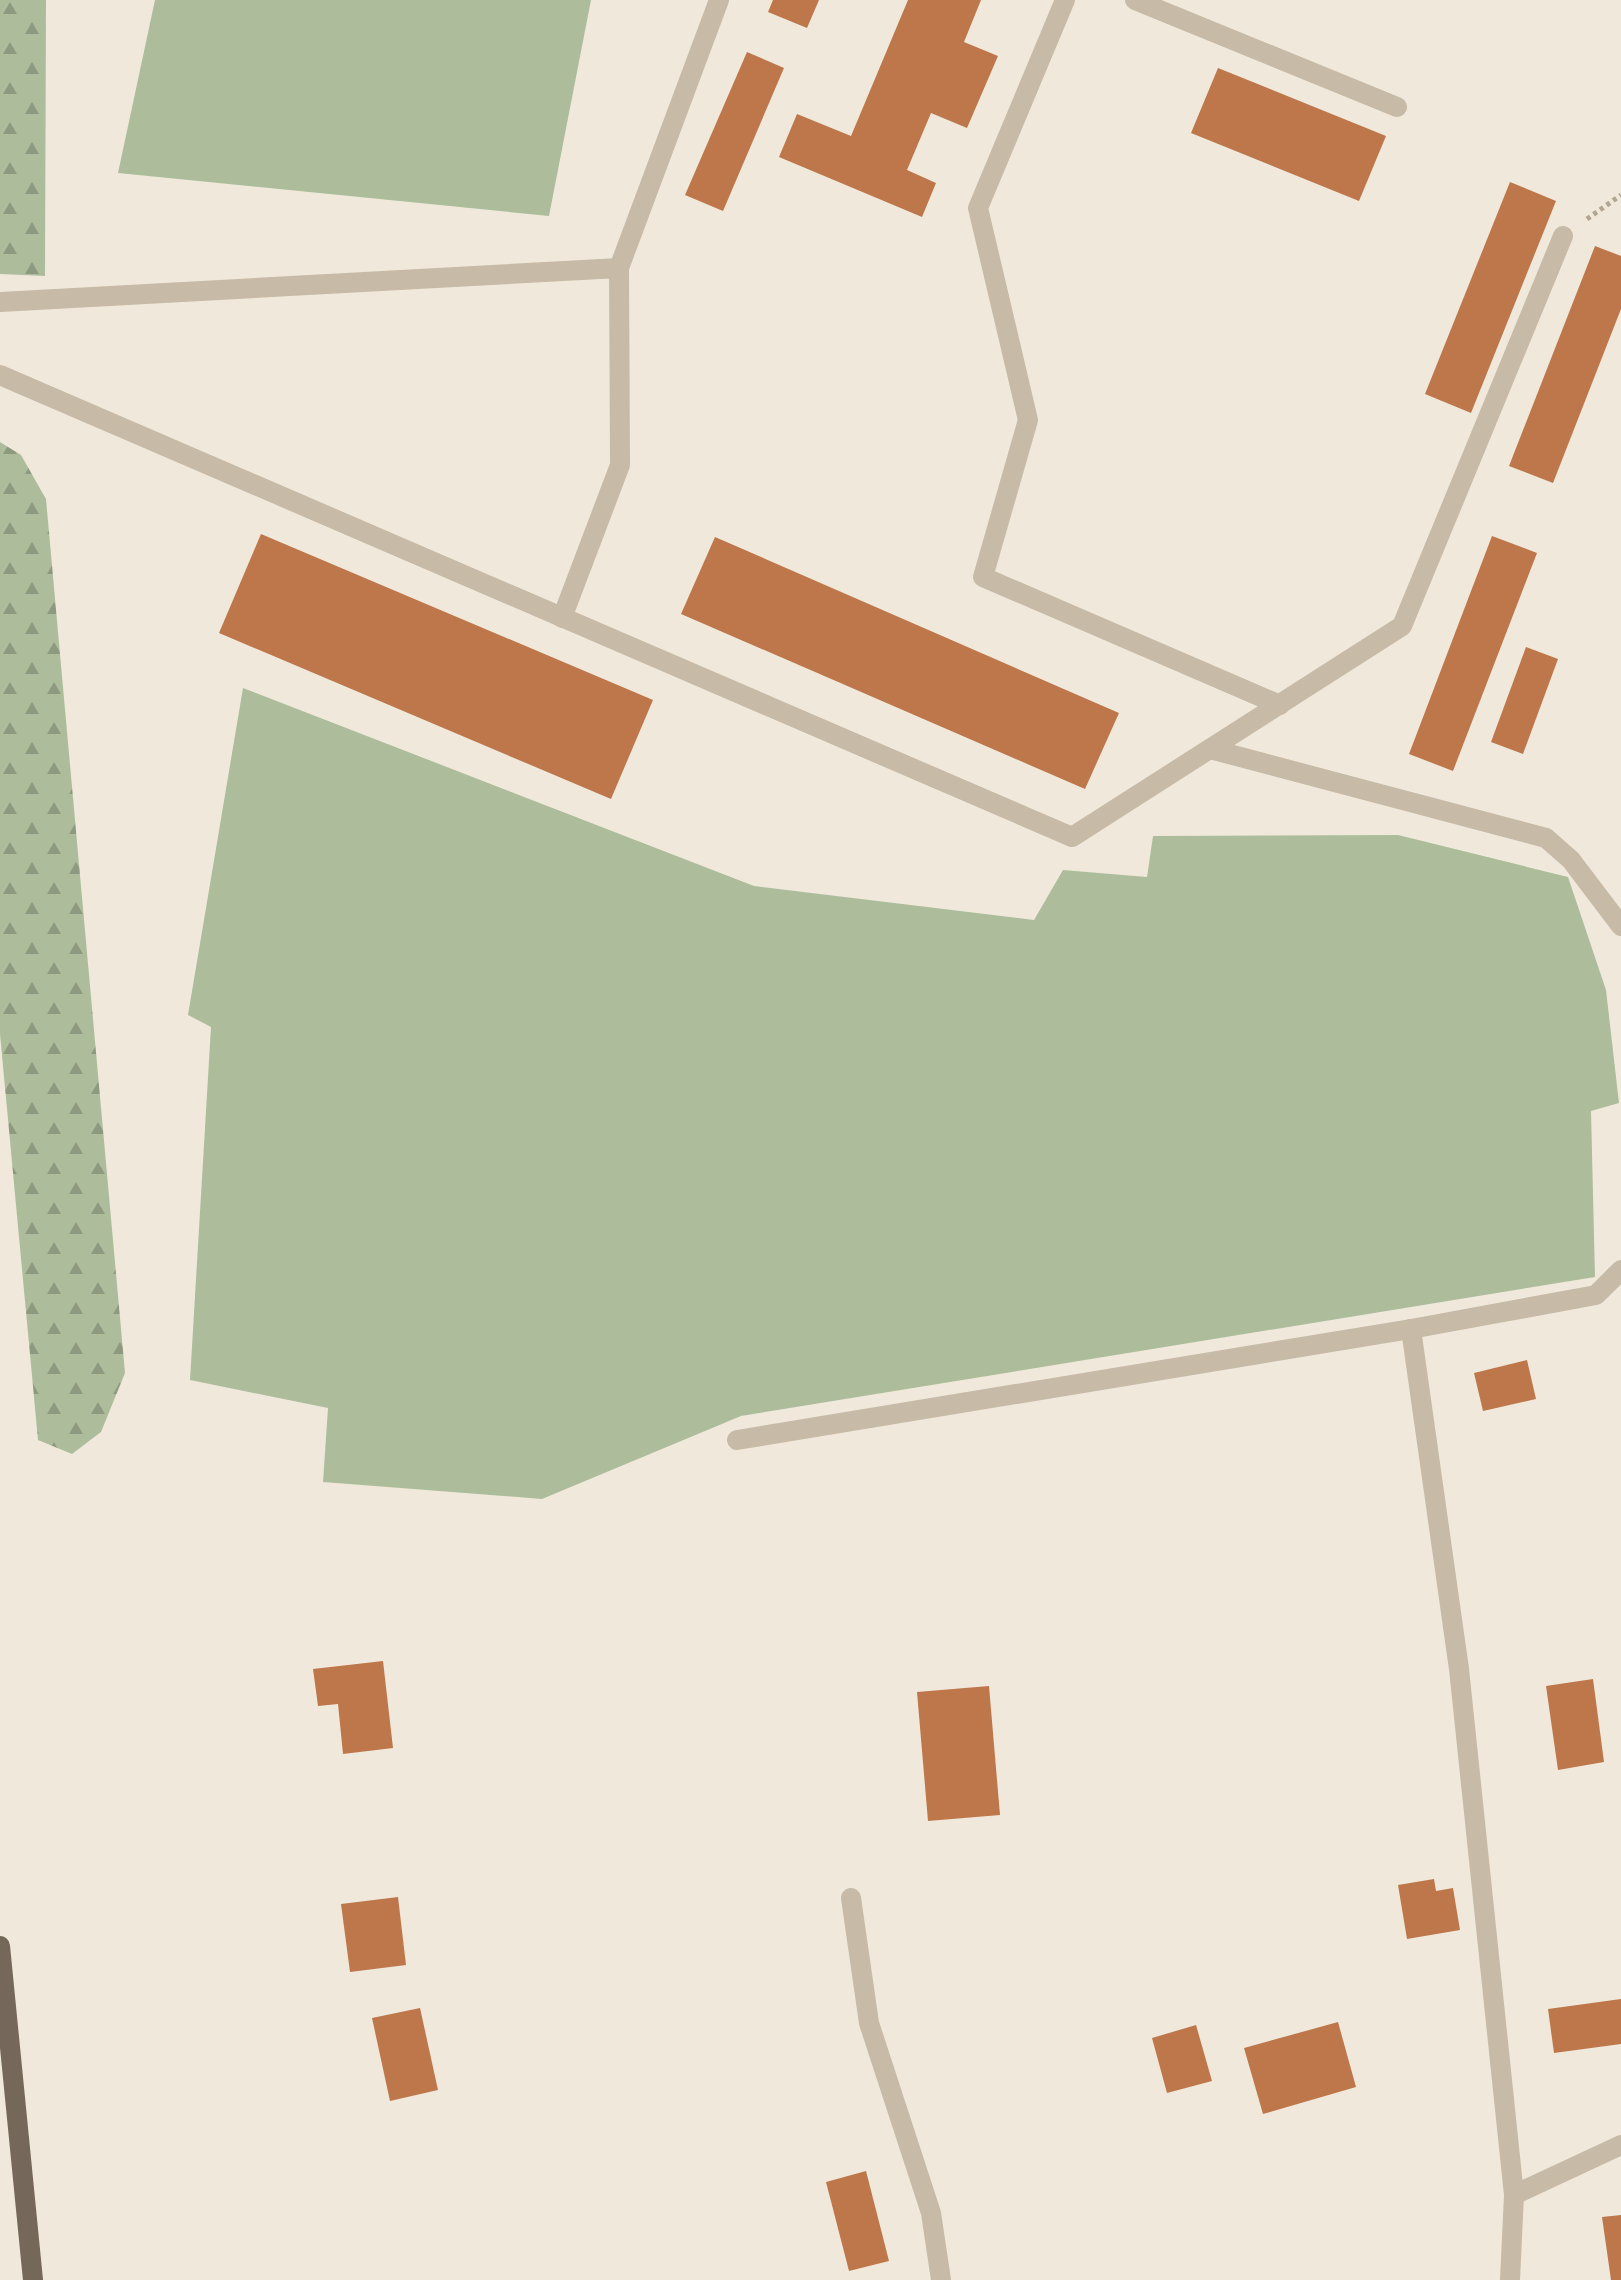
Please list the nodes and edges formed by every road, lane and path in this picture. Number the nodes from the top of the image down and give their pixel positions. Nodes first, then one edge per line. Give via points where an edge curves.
1 (719, 0) edge
2 (1065, 0) edge
3 (1135, 0) edge
4 (1397, 107) dead end
5 (1621, 195) edge
6 (1563, 236) joint
7 (619, 268) junction
8 (0, 302) edge
9 (0, 375) edge
10 (562, 618) junction
11 (1280, 705) junction
12 (1210, 749) junction
13 (1621, 926) edge
14 (1621, 1270) edge
15 (1411, 1329) junction
16 (737, 1440) dead end
17 (851, 1898) dead end
18 (0, 1946) edge
19 (1621, 2145) edge
20 (1514, 2195) junction
21 (33, 2280) edge
22 (941, 2280) edge
23 (1510, 2280) edge

1 - 7 street
2 - 11 street via 978,208 1028,420 983,577
3 - 4 street
5 - 6 path
6 - 11 street via 1402,626
7 - 8 street
7 - 10 street via 620,465
9 - 10 street
10 - 12 street via 1072,837
11 - 12 street
12 - 13 street via 1546,838 1571,860
14 - 15 street via 1596,1295
15 - 16 street
15 - 20 street via 1459,1669
17 - 22 street via 869,2023 931,2213
18 - 21 main road
19 - 20 street
20 - 23 street

